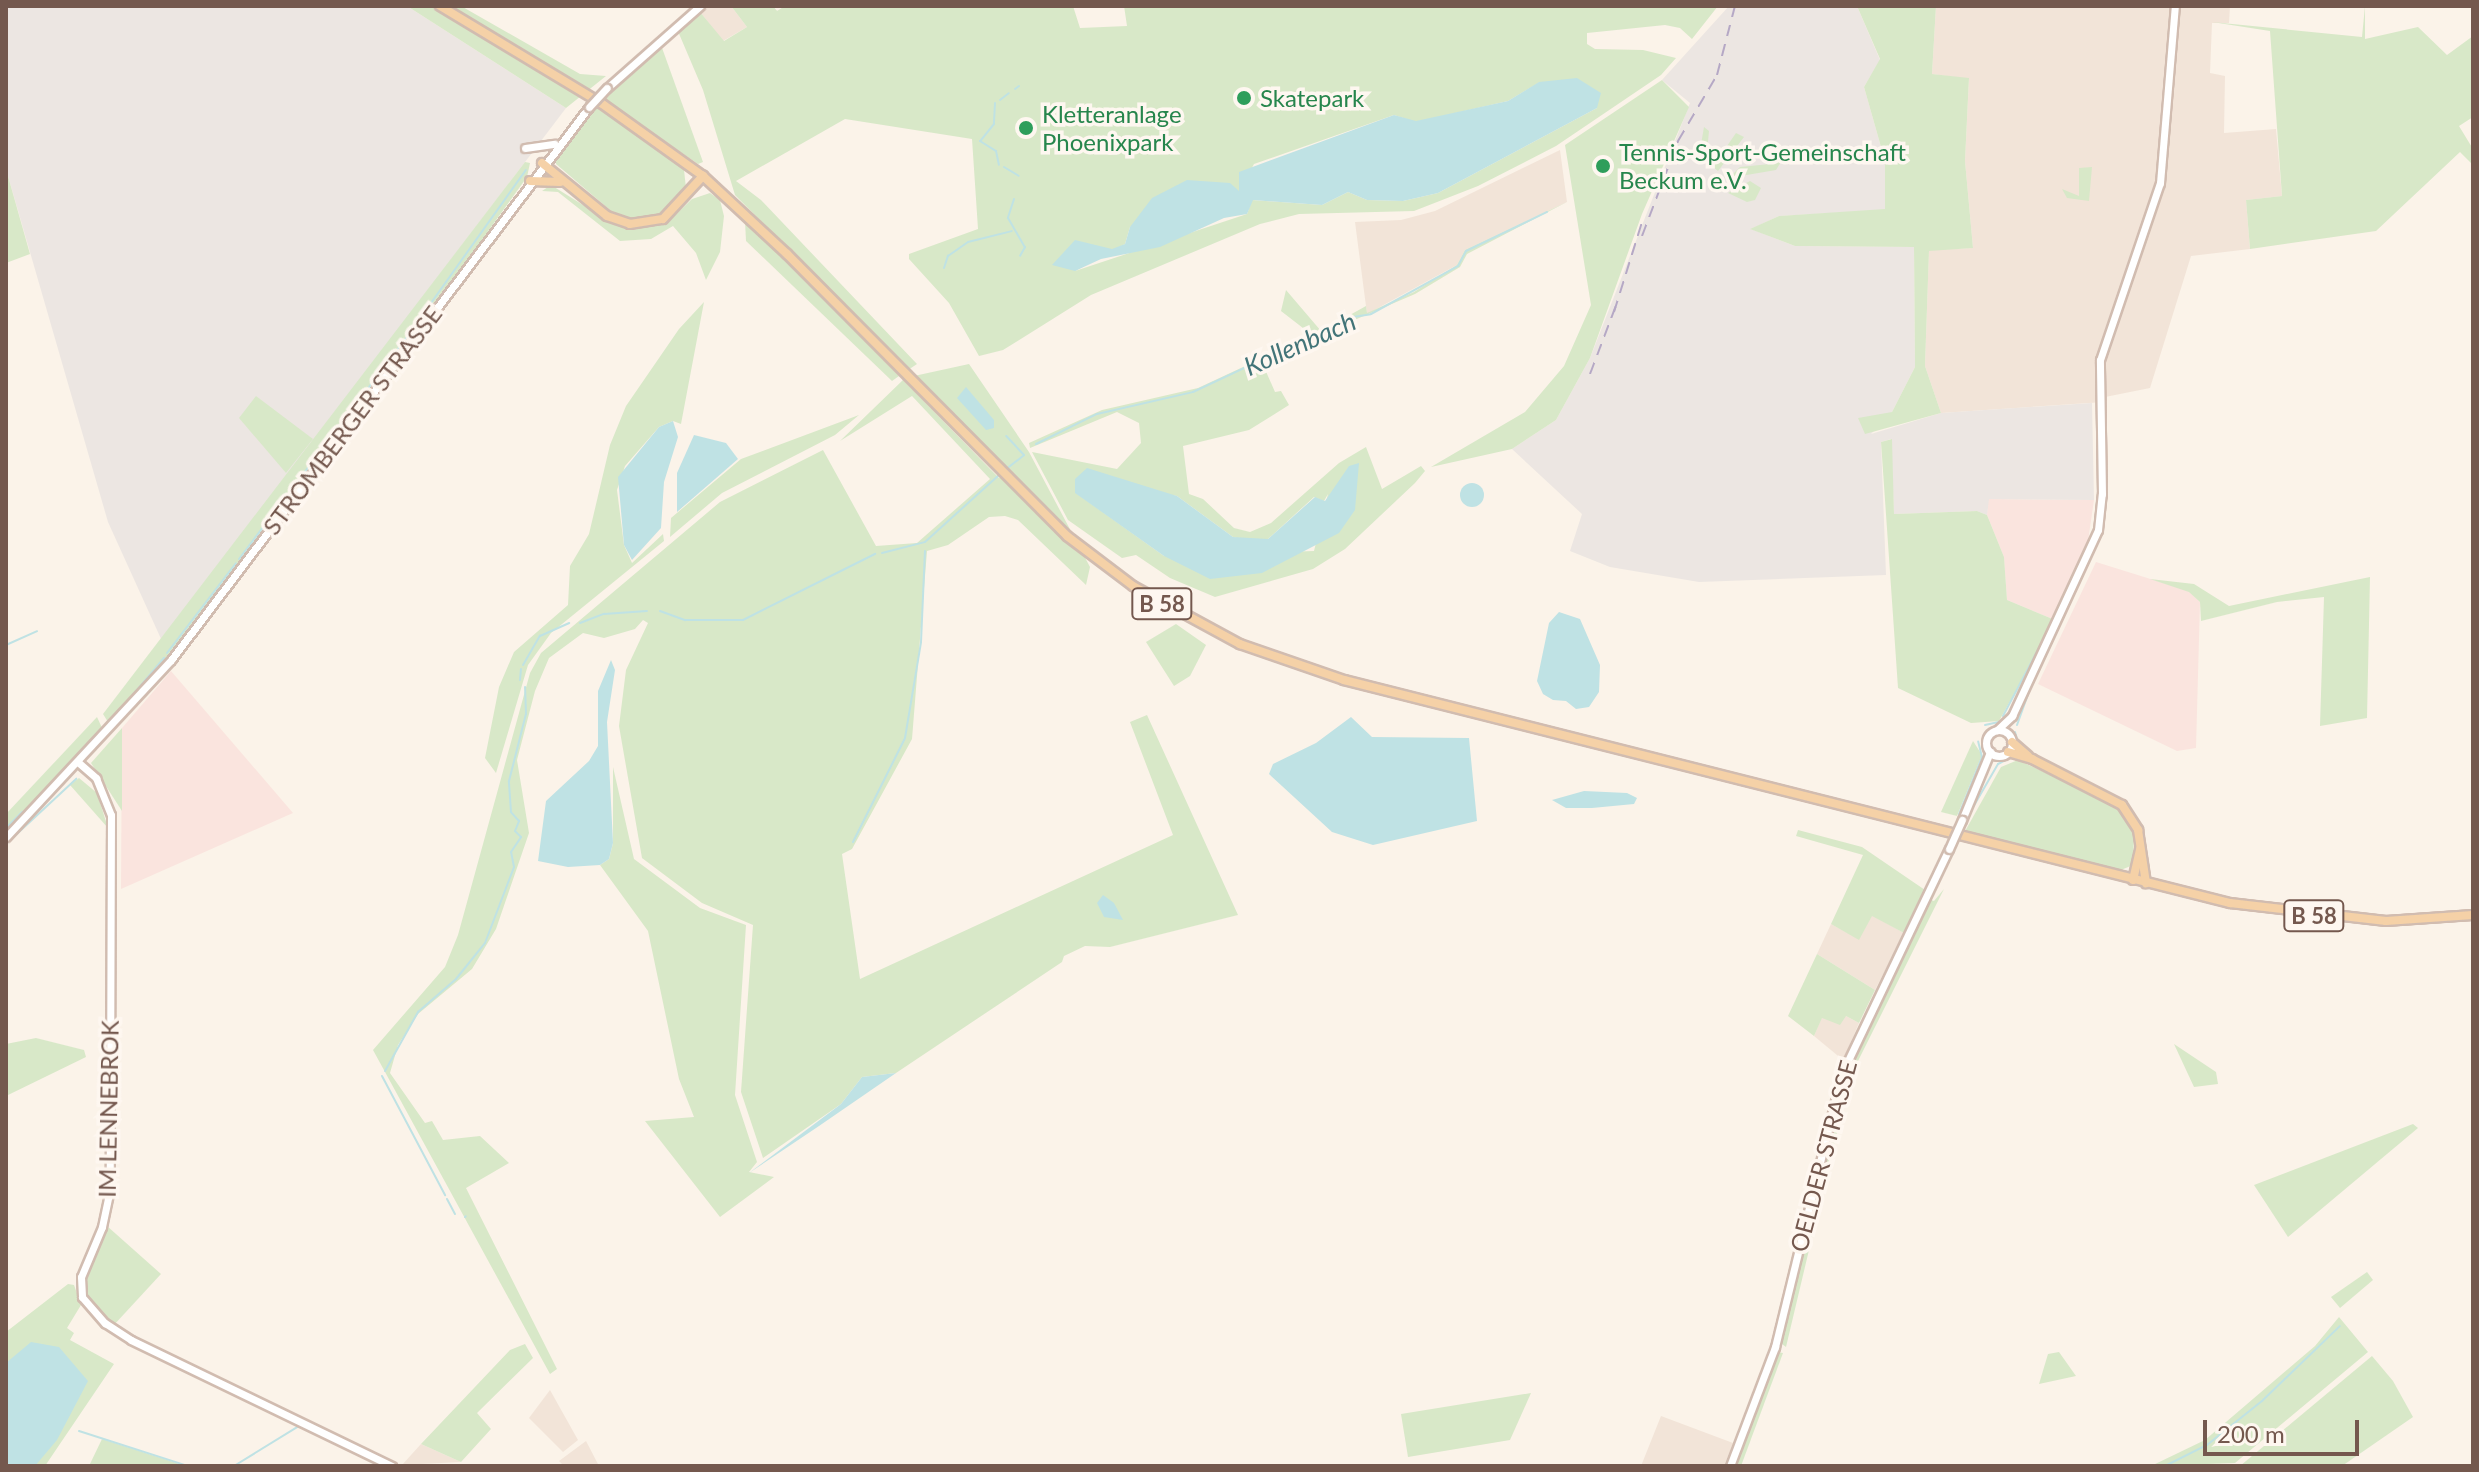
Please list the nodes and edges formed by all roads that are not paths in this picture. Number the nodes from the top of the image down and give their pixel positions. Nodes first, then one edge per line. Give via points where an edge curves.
1 (440, 6) edge
2 (700, 6) edge
3 (2175, 6) edge
4 (557, 143) junction
5 (525, 148) dead end
6 (542, 163) junction
7 (703, 176) junction
8 (530, 181) junction
9 (565, 184) junction
10 (2012, 716) junction
11 (1997, 730) junction
12 (2011, 740) junction
13 (1990, 752) junction
14 (2004, 754) junction
15 (2032, 759) junction
16 (79, 763) junction
17 (1986, 771) junction
18 (6, 837) edge
19 (2141, 840) junction
20 (2133, 880) junction
21 (2146, 883) junction
22 (2472, 916) edge
23 (392, 1466) edge
24 (1730, 1466) edge

1 - 7 main road, B 58 via 601,103
2 - 4 street, STROMBERGER STRASSE, bridge via 607,88
3 - 10 street via 2160,183 2100,360 2098,530
4 - 5 street
4 - 6 street, STROMBERGER STRASSE
6 - 8 street, STROMBERGER STRASSE
6 - 9 main road
7 - 9 main road via 671,212 641,224 607,216
7 - 20 main road, B 58 via 1008,480 1095,559 1208,629 1321,674
8 - 9 main road
8 - 16 street, STROMBERGER STRASSE via 171,660
10 - 11 street
10 - 12 street
11 - 12 street
11 - 13 street, OELDER STRASSE via 1987,739
12 - 14 street
12 - 15 main road
13 - 14 street
13 - 17 street, OELDER STRASSE
14 - 15 main road
14 - 17 street, OELDER STRASSE
15 - 19 main road via 2114,799 2128,812
16 - 18 street, STROMBERGER STRASSE
16 - 23 street, IM LENNEBROK via 96,778 111,815 110,1189 102,1227 81,1277 82,1297 105,1323 131,1340
17 - 24 street, OELDER STRASSE, bridge via 1842,1073 1775,1347
19 - 20 main road
19 - 21 main road
20 - 21 main road, B 58
21 - 22 main road, B 58 via 2313,916

